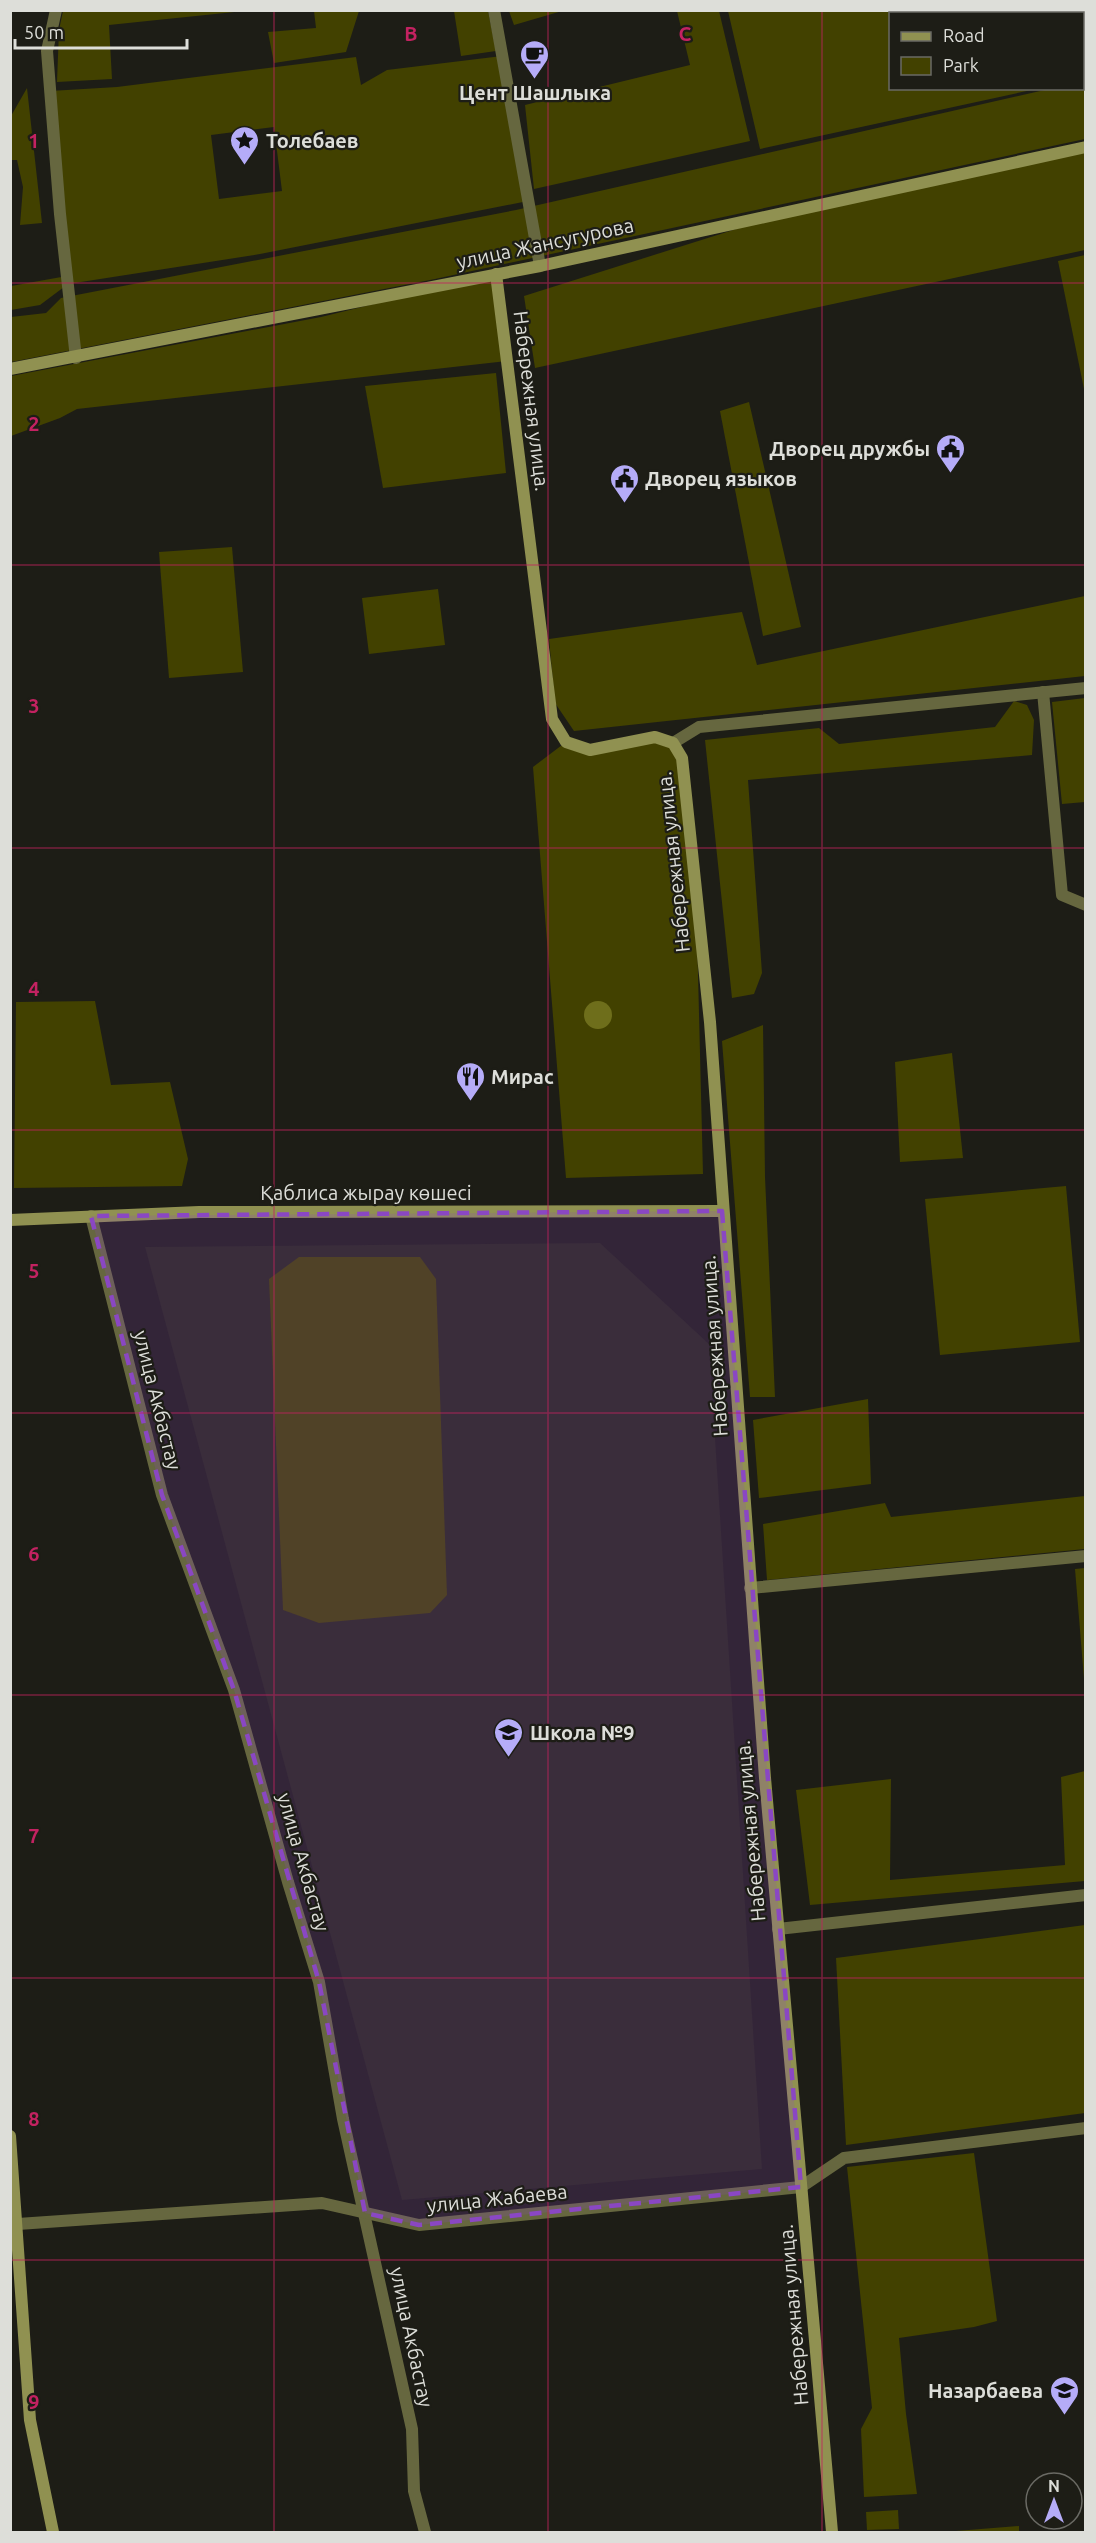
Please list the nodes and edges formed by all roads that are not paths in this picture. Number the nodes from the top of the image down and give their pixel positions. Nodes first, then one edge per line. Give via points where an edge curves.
1 (56, 10) edge
2 (494, 10) edge
3 (1086, 147) edge
4 (540, 266) junction
5 (496, 274) junction
6 (76, 358) junction
7 (10, 369) edge
8 (1086, 688) edge
9 (1043, 692) junction
10 (674, 743) junction
11 (1086, 905) edge
12 (722, 1211) junction
13 (91, 1216) junction
14 (10, 1220) edge
15 (1086, 1556) edge
16 (750, 1588) junction
17 (1086, 1895) edge
18 (778, 1929) junction
19 (1086, 2128) edge
20 (10, 2136) edge
21 (801, 2187) junction
22 (365, 2213) junction
23 (18, 2224) junction
24 (53, 2532) edge
25 (425, 2532) edge
26 (832, 2532) edge

1 - 6 street via 47,51
2 - 4 street
3 - 4 street, улица Жансугурова
4 - 5 street, улица Жансугурова
5 - 6 street, улица Жансугурова
5 - 10 street, Набережная улица. via 552,719 566,742 590,750 655,737
6 - 7 street, улица Жансугурова
8 - 9 street
9 - 10 street via 699,727
9 - 11 street via 1062,894
10 - 12 street, Набережная улица. via 682,758 709,1010
12 - 13 street, Қаблиса жырау көшесі via 406,1210
12 - 16 street, Набережная улица. via 734,1331
13 - 14 street, Қаблиса жырау көшесі
13 - 22 street, улица Акбастау via 162,1495 234,1690 319,1982
15 - 16 street
16 - 18 street, Набережная улица.
17 - 18 street
18 - 21 street, Набережная улица.
19 - 21 street via 844,2158
20 - 23 street
21 - 22 street, улица Жабаева via 419,2225
21 - 26 street, Набережная улица.
22 - 23 street, улица Жабаева via 322,2203
22 - 25 street, улица Акбастау via 412,2428 414,2491
23 - 24 street via 30,2421

